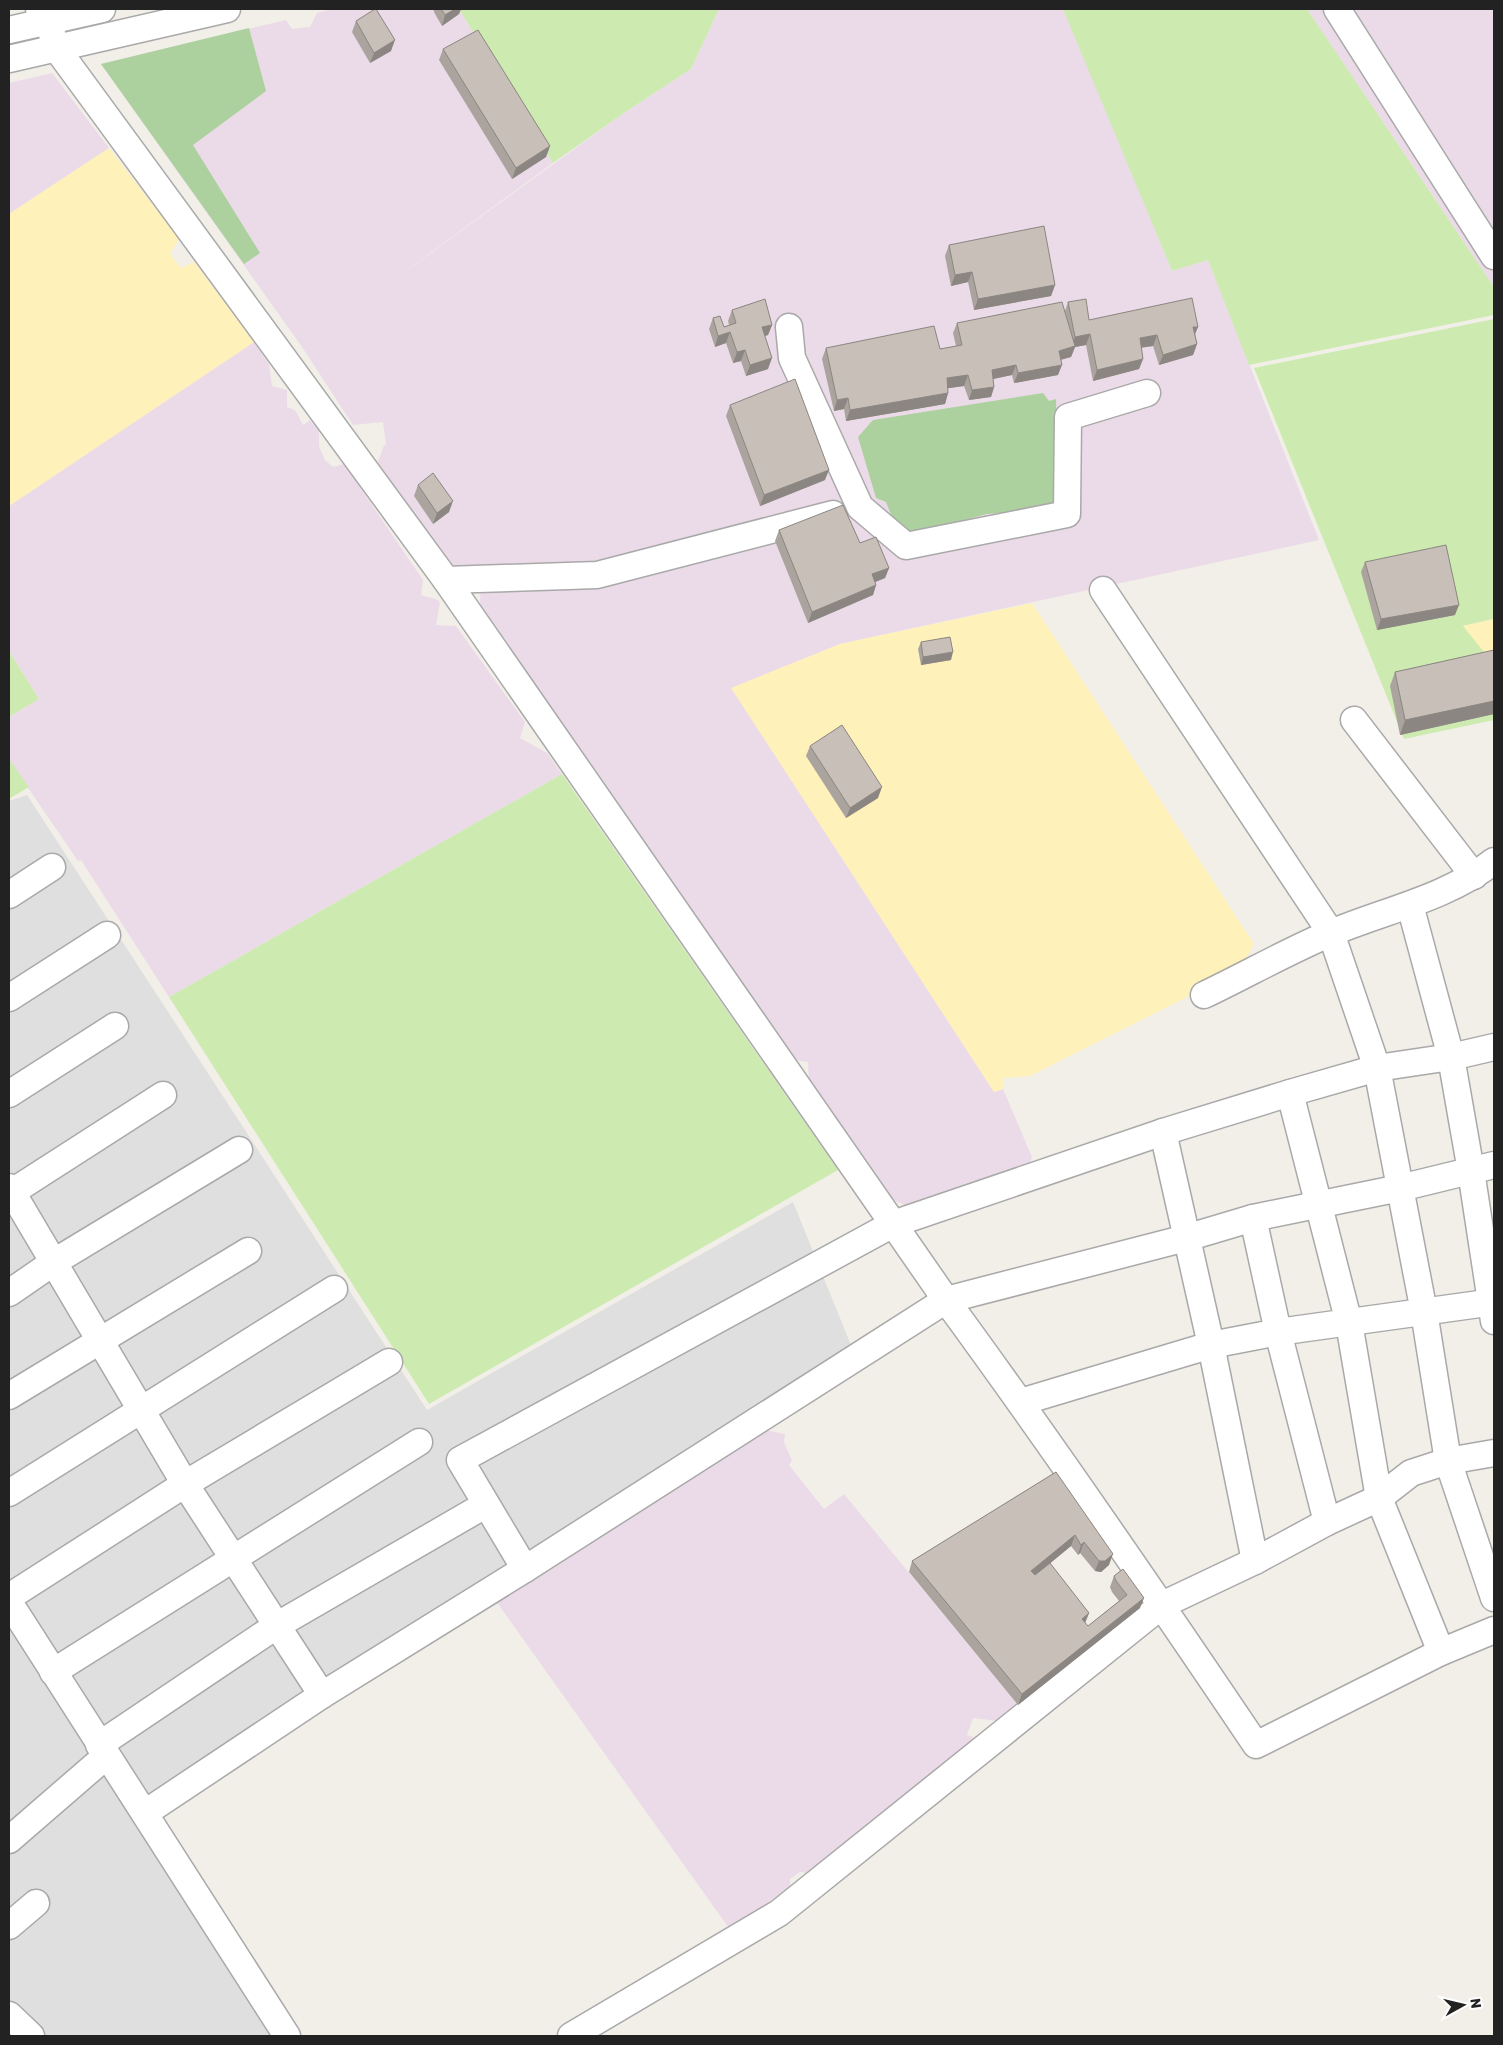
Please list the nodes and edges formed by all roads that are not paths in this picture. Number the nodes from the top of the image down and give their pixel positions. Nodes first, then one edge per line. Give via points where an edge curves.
1 (102, 9) edge
2 (227, 9) edge
3 (1336, 9) edge
4 (44, 15) edge
5 (9, 30) edge
6 (58, 49) junction
7 (9, 59) edge
8 (1494, 256) edge
9 (789, 327) dead end
10 (1147, 393) dead end
11 (860, 506) junction
12 (446, 580) junction
13 (1103, 590) dead end
14 (1354, 720) dead end
15 (52, 868) dead end
16 (1484, 869) edge
17 (9, 895) edge
18 (1410, 905) junction
19 (1331, 933) junction
20 (107, 935) dead end
21 (1204, 995) dead end
22 (9, 998) edge
23 (115, 1026) dead end
24 (1494, 1047) edge
25 (1451, 1057) junction
26 (1377, 1068) junction
27 (1290, 1093) junction
28 (9, 1094) edge
29 (163, 1095) dead end
30 (1162, 1132) junction
31 (239, 1150) dead end
32 (1483, 1168) edge
33 (1400, 1188) junction
34 (10, 1191) edge
35 (1319, 1205) junction
36 (1253, 1218) junction
37 (893, 1224) junction
38 (1186, 1238) junction
39 (248, 1251) dead end
40 (54, 1262) junction
41 (334, 1289) dead end
42 (9, 1294) edge
43 (946, 1300) junction
44 (1493, 1309) edge
45 (1424, 1312) junction
46 (1349, 1323) junction
47 (1278, 1332) junction
48 (100, 1342) junction
49 (1211, 1345) junction
50 (389, 1362) dead end
51 (9, 1396) edge
52 (1021, 1402) junction
53 (142, 1409) junction
54 (419, 1442) dead end
55 (1494, 1452) edge
56 (1448, 1461) junction
57 (185, 1484) junction
58 (9, 1493) edge
59 (1378, 1498) junction
60 (485, 1505) junction
61 (1327, 1522) junction
62 (233, 1558) junction
63 (1255, 1561) junction
64 (525, 1569) junction
65 (9, 1597) edge
66 (1494, 1598) edge
67 (9, 1602) edge
68 (1162, 1605) junction
69 (276, 1626) junction
70 (1494, 1630) edge
71 (1441, 1652) junction
72 (52, 1672) junction
73 (322, 1695) junction
74 (103, 1751) junction
75 (144, 1813) junction
76 (9, 1840) edge
77 (36, 1903) dead end
78 (9, 1926) edge
79 (9, 2015) edge
80 (30, 2036) edge
81 (287, 2036) edge
82 (571, 2036) edge

1 - 4 street
2 - 6 street
3 - 8 street
4 - 5 street
4 - 6 street
6 - 7 street
6 - 12 street
9 - 11 street via 792,358
10 - 11 street via 1068,417 1067,514 906,546
11 - 12 street via 597,575
12 - 37 street
13 - 19 street
14 - 16 street
15 - 17 street
16 - 18 street
18 - 19 street
18 - 25 street
19 - 21 street
19 - 26 street
20 - 22 street
23 - 28 street
24 - 25 street
25 - 26 street
25 - 32 street
26 - 27 street
26 - 33 street
27 - 30 street
27 - 35 street
29 - 34 street
30 - 37 street
30 - 38 street
31 - 40 street
32 - 33 street
32 - 44 street
33 - 35 street
33 - 45 street
34 - 40 street
35 - 36 street
35 - 46 street
36 - 38 street
36 - 47 street
37 - 43 street
37 - 60 street via 460,1460
38 - 43 street
38 - 49 street
39 - 48 street
40 - 42 street
40 - 48 street
41 - 53 street
43 - 52 street
43 - 64 street
44 - 45 street
45 - 46 street
45 - 56 street
46 - 47 street
46 - 59 street
47 - 49 street
47 - 61 street
48 - 51 street
48 - 53 street
49 - 52 street
49 - 63 street
50 - 57 street
52 - 68 street
53 - 57 street
53 - 58 street
54 - 62 street
55 - 56 street
56 - 59 street via 1411,1473
56 - 66 street
57 - 62 street
57 - 65 street
59 - 61 street
59 - 71 street
60 - 64 street
60 - 69 street
61 - 63 street
62 - 69 street
62 - 72 street
63 - 68 street
64 - 73 street
67 - 72 street
68 - 71 street via 1256,1745
68 - 82 street via 779,1913
69 - 73 street
69 - 74 street
70 - 71 street
72 - 74 street
73 - 75 street
74 - 75 street
74 - 76 street
75 - 81 street
77 - 78 street
79 - 80 street

